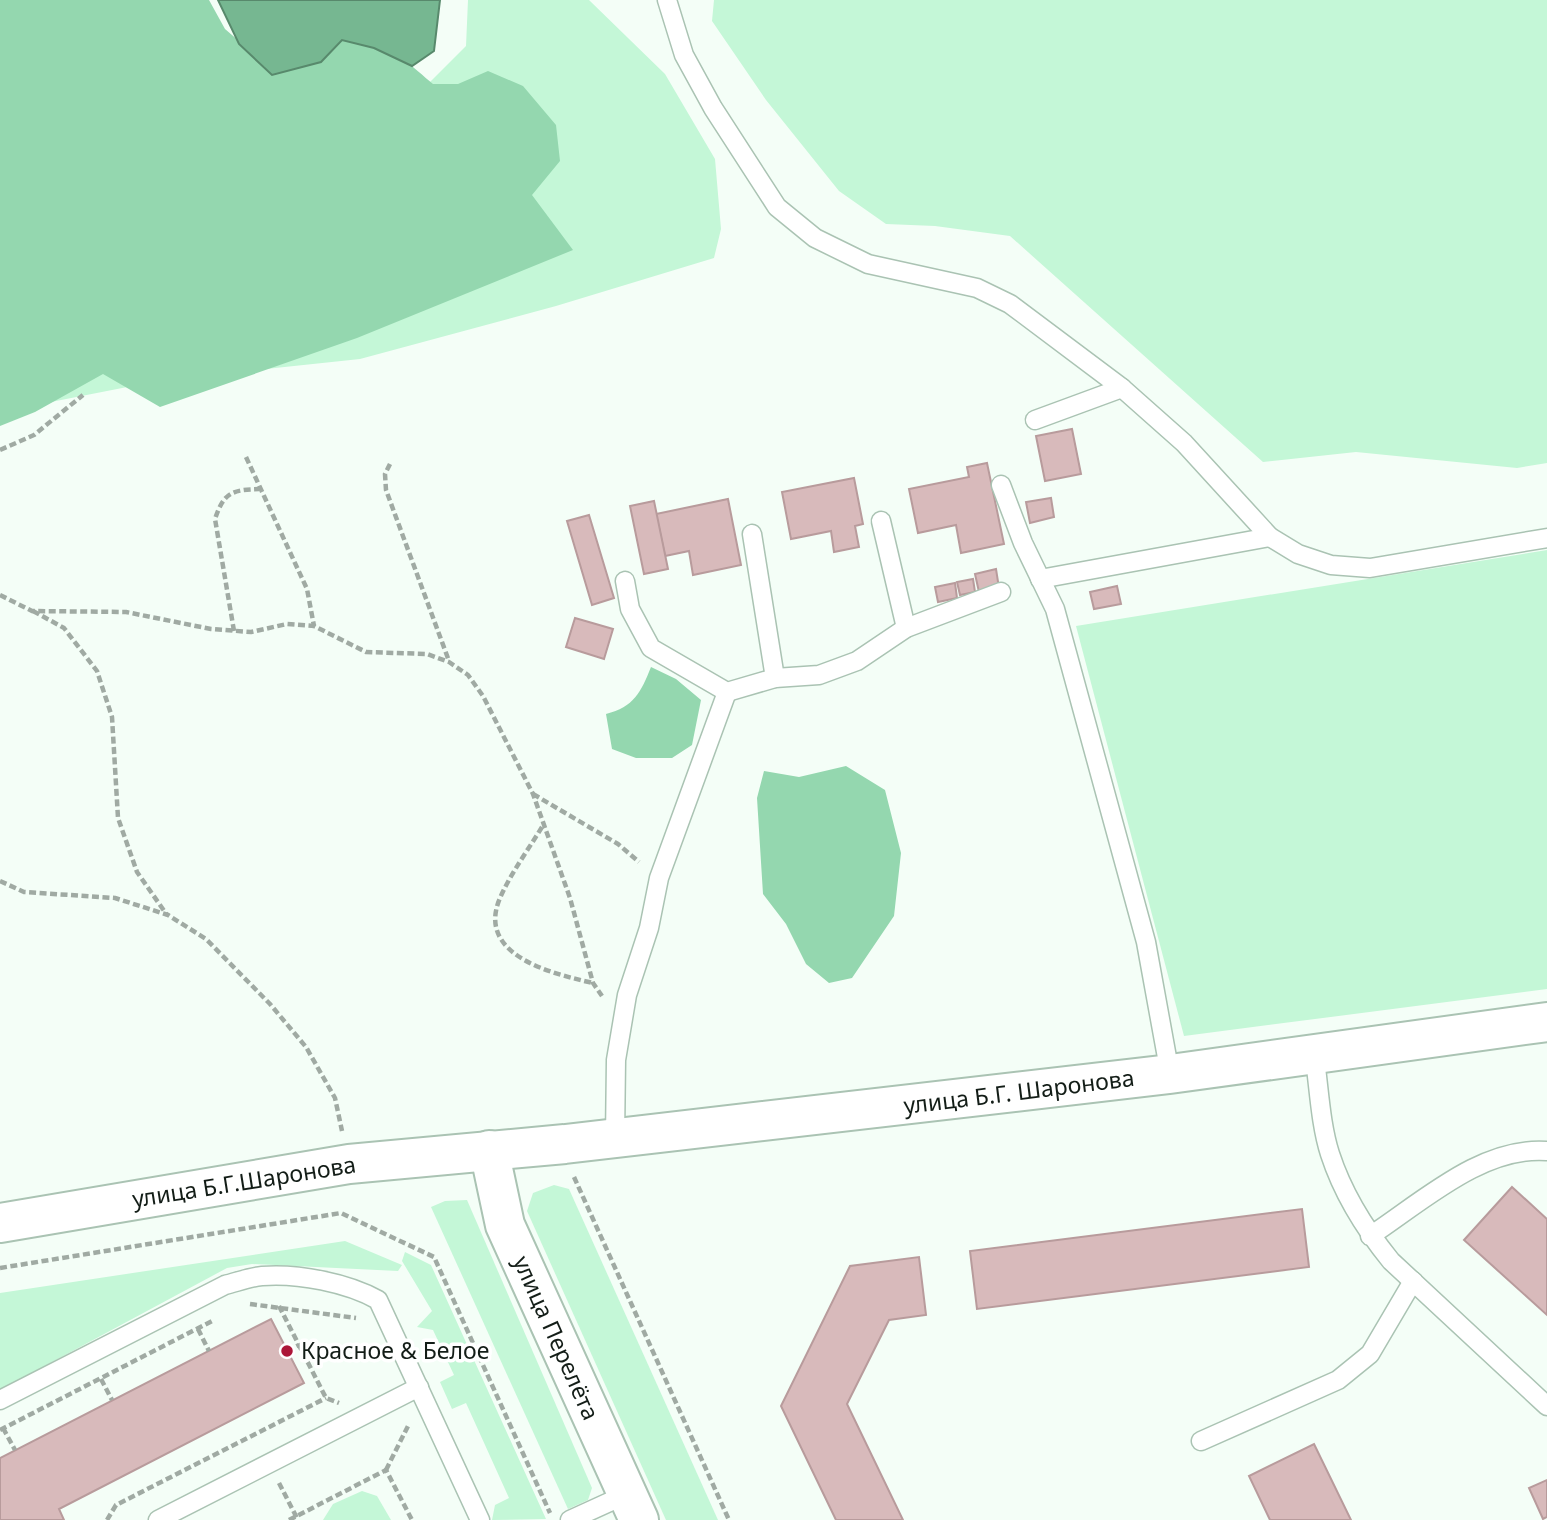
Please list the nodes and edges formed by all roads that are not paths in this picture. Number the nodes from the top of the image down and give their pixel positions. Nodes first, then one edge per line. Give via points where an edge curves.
1 (667, 0) edge
2 (1122, 388) junction
3 (1035, 420) dead end
4 (1001, 485) dead end
5 (881, 520) dead end
6 (752, 534) dead end
7 (1270, 537) junction
8 (1547, 538) edge
9 (1040, 579) junction
10 (625, 581) dead end
11 (1001, 592) dead end
12 (906, 628) junction
13 (775, 678) junction
14 (727, 692) junction
15 (1547, 1022) edge
16 (1314, 1053) junction
17 (1170, 1074) junction
18 (615, 1138) junction
19 (489, 1150) junction
20 (1547, 1151) edge
21 (0, 1223) edge
22 (1370, 1236) junction
23 (1413, 1281) junction
24 (419, 1387) junction
25 (0, 1400) edge
26 (1547, 1406) edge
27 (1201, 1441) dead end
28 (633, 1507) edge
29 (158, 1520) edge
30 (480, 1520) edge
31 (570, 1520) edge

1 - 2 lane via 684,55 777,206 815,238 868,264 977,288 1010,304
2 - 3 lane
2 - 7 lane via 1184,443
4 - 9 lane
5 - 12 lane
6 - 13 lane
7 - 8 lane via 1298,554 1331,565 1370,568
7 - 9 lane
9 - 17 lane via 1055,609 1146,942
10 - 14 lane via 630,609 651,648
11 - 12 lane
12 - 13 lane via 857,661 819,676
13 - 14 lane
14 - 18 lane via 659,878 649,928 627,995 617,1060
15 - 16 main road, улица Б.Г. Шаронова
16 - 17 main road, улица Б.Г. Шаронова
16 - 22 lane via 1329,1152
17 - 18 main road, улица Б.Г. Шаронова
18 - 19 main road, улица Б.Г. Шаронова
19 - 21 main road, улица Б.Г.Шаронова via 273,1174
19 - 28 main road, улица Перелёта via 505,1225
20 - 22 lane via 1527,1149 1475,1167
22 - 23 lane
23 - 26 lane
23 - 27 lane via 1370,1354 1338,1380
24 - 25 lane via 378,1300 358,1289 325,1281 263,1276 225,1285
24 - 29 lane
24 - 30 lane
28 - 31 lane

